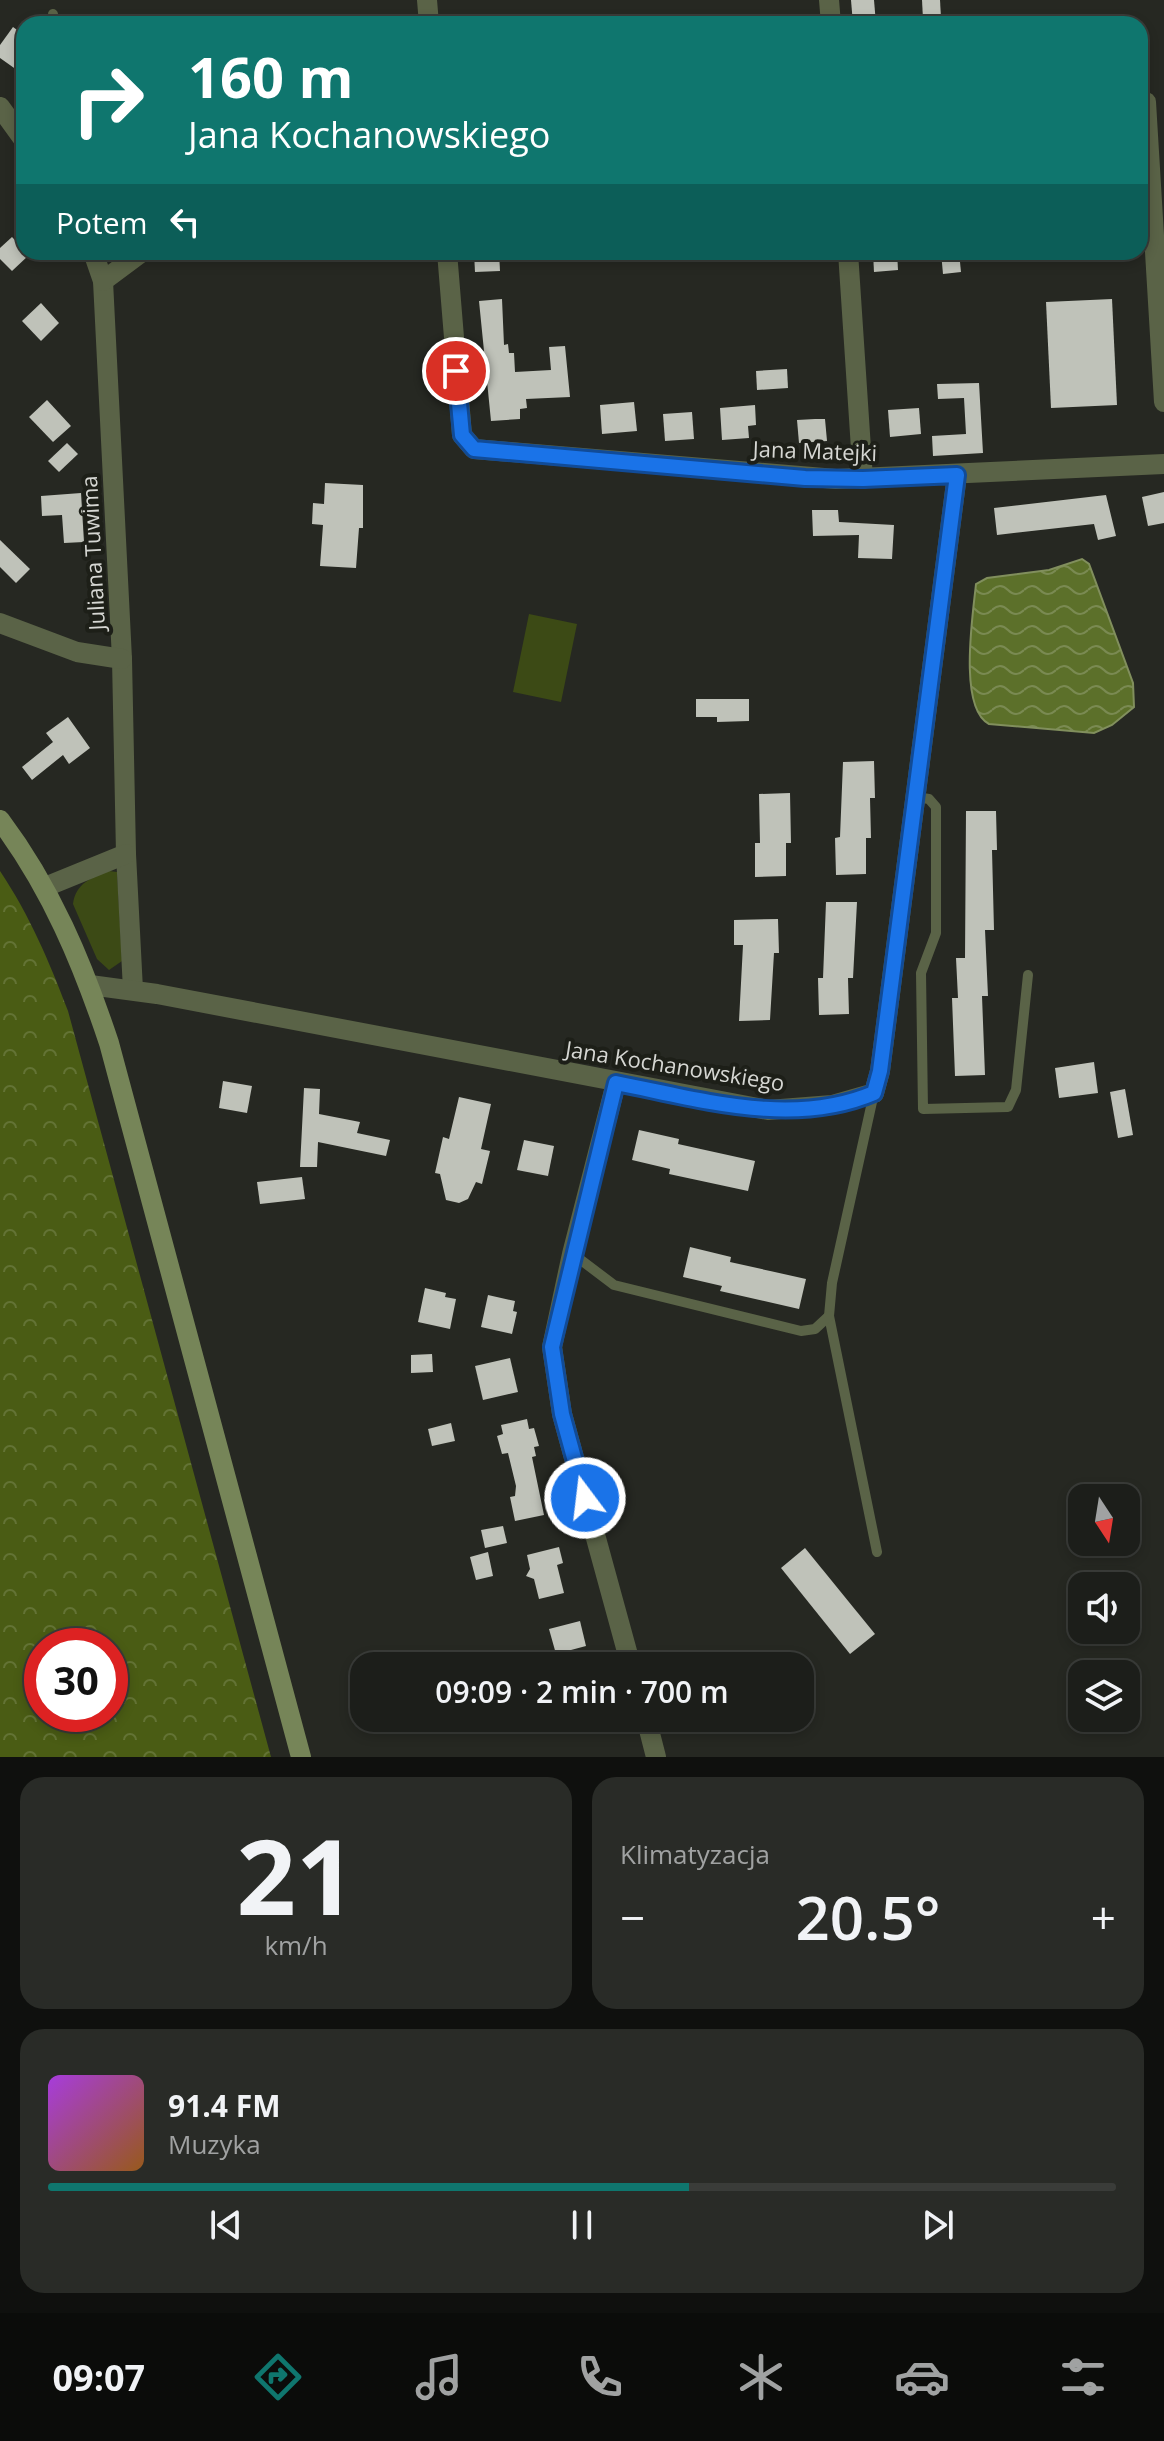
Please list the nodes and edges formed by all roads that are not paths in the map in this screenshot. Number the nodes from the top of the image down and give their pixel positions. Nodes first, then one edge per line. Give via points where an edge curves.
1 (0, 107) edge
2 (16, 129) edge
3 (1148, 135) edge
4 (96, 260) edge
5 (131, 260) edge
6 (448, 260) edge
7 (849, 260) edge
8 (103, 281) junction
9 (1164, 402) edge
10 (1164, 464) edge
11 (957, 475) junction
12 (863, 479) junction
13 (0, 623) edge
14 (122, 659) junction
15 (916, 797) junction
16 (0, 820) edge
17 (126, 854) junction
18 (45, 887) junction
19 (1028, 975) dead end
20 (90, 985) junction
21 (133, 990) junction
22 (616, 1083) junction
23 (874, 1093) junction
24 (572, 1254) junction
25 (829, 1316) junction
26 (877, 1552) dead end
27 (627, 1652) edge
28 (650, 1732) edge
29 (301, 1757) edge
30 (656, 1757) edge

1 - 2 street
3 - 9 street
4 - 8 street, Juliana Tuwima
5 - 8 street
6 - 12 street, Jana Matejki via 462,435 474,449
7 - 12 street
8 - 14 street, Juliana Tuwima
10 - 11 street, Jana Matejki
11 - 12 street, Jana Matejki
11 - 15 street
13 - 14 street via 77,652
14 - 17 street, Juliana Tuwima
15 - 19 lane via 929,799 936,807 936,933 921,973 923,1109 1008,1107 1016,1090
15 - 23 street
16 - 18 main road
17 - 18 street
17 - 21 street, Juliana Tuwima
18 - 20 main road
20 - 21 street, Jana Kochanowskiego
20 - 29 main road via 132,1119
21 - 22 street, Jana Kochanowskiego
22 - 23 street, Jana Kochanowskiego via 768,1110 832,1105
22 - 24 street
23 - 25 lane
24 - 25 lane via 614,1285 801,1331 815,1329
24 - 27 street via 552,1347 556,1386
25 - 26 lane
28 - 30 street

